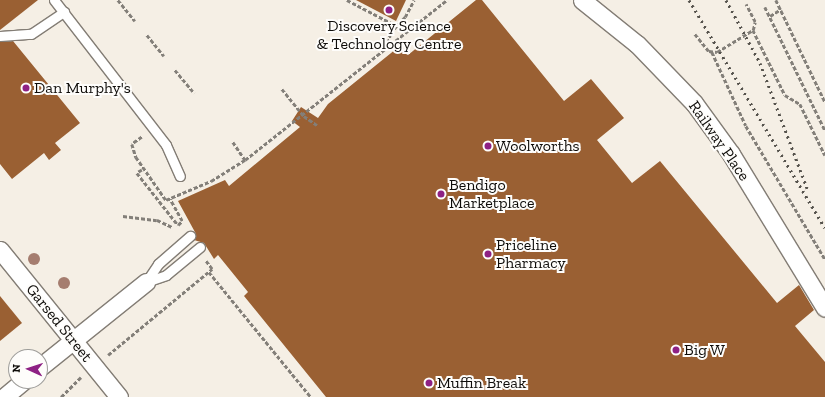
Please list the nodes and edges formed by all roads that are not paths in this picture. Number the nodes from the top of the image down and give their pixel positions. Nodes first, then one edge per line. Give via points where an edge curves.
1 (54, 0) edge
2 (582, 0) edge
3 (64, 12) junction
4 (0, 36) edge
5 (180, 176) dead end
6 (190, 236) dead end
7 (198, 249) road end
8 (0, 250) edge
9 (146, 282) junction
10 (825, 308) edge
11 (72, 340) junction
12 (48, 360) edge
13 (14, 389) edge
14 (4, 397) edge
15 (119, 397) edge

1 - 3 lane
2 - 10 street, Railway Place via 637,44 694,103 735,160
3 - 4 lane via 31,34
3 - 5 lane via 166,145
6 - 9 lane via 158,264
7 - 9 lane via 166,275
8 - 11 street, Garsed Street
9 - 11 street
11 - 12 street
11 - 15 street, Garsed Street
13 - 14 street

